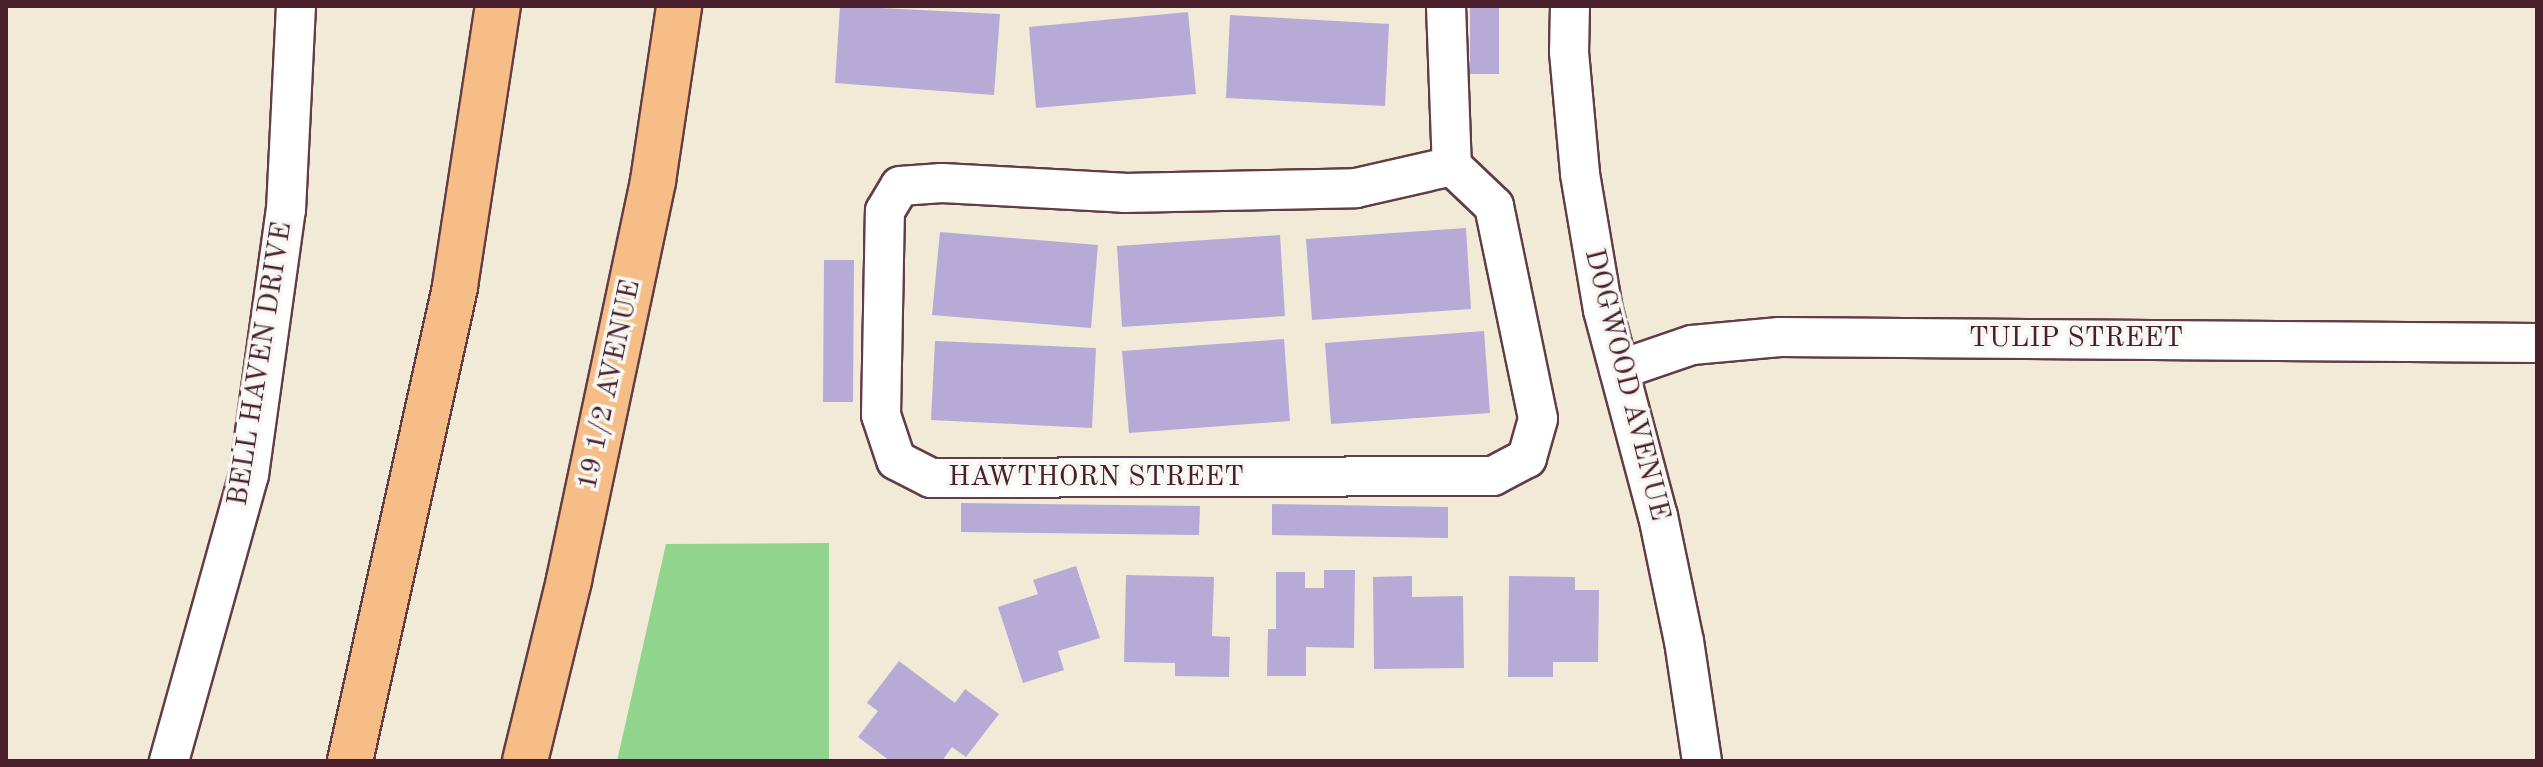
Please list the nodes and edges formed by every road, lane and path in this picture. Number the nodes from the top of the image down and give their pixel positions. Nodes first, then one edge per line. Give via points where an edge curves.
1 (296, 6) edge
2 (498, 6) edge
3 (679, 6) edge
4 (1446, 6) edge
5 (1570, 6) edge
6 (1452, 166) junction
7 (2537, 343) edge
8 (1619, 370) junction
9 (169, 761) edge
10 (350, 761) edge
11 (525, 761) edge
12 (1702, 761) edge

1 - 9 street, BELL HAVEN DRIVE via 286,210 249,475
2 - 10 highway via 455,286
3 - 11 highway, 19 1/2 AVENUE via 653,181
4 - 6 street
5 - 8 street, DOGWOOD AVENUE via 1580,174
6 - 6 street, HAWTHORN STREET via 1356,188 1124,193 942,183 900,186 885,211 881,399 896,460 931,478 1493,476 1527,458 1538,419 1494,206
7 - 8 street, TULIP STREET via 1780,337 1692,345
8 - 12 street, DOGWOOD AVENUE via 1658,516

